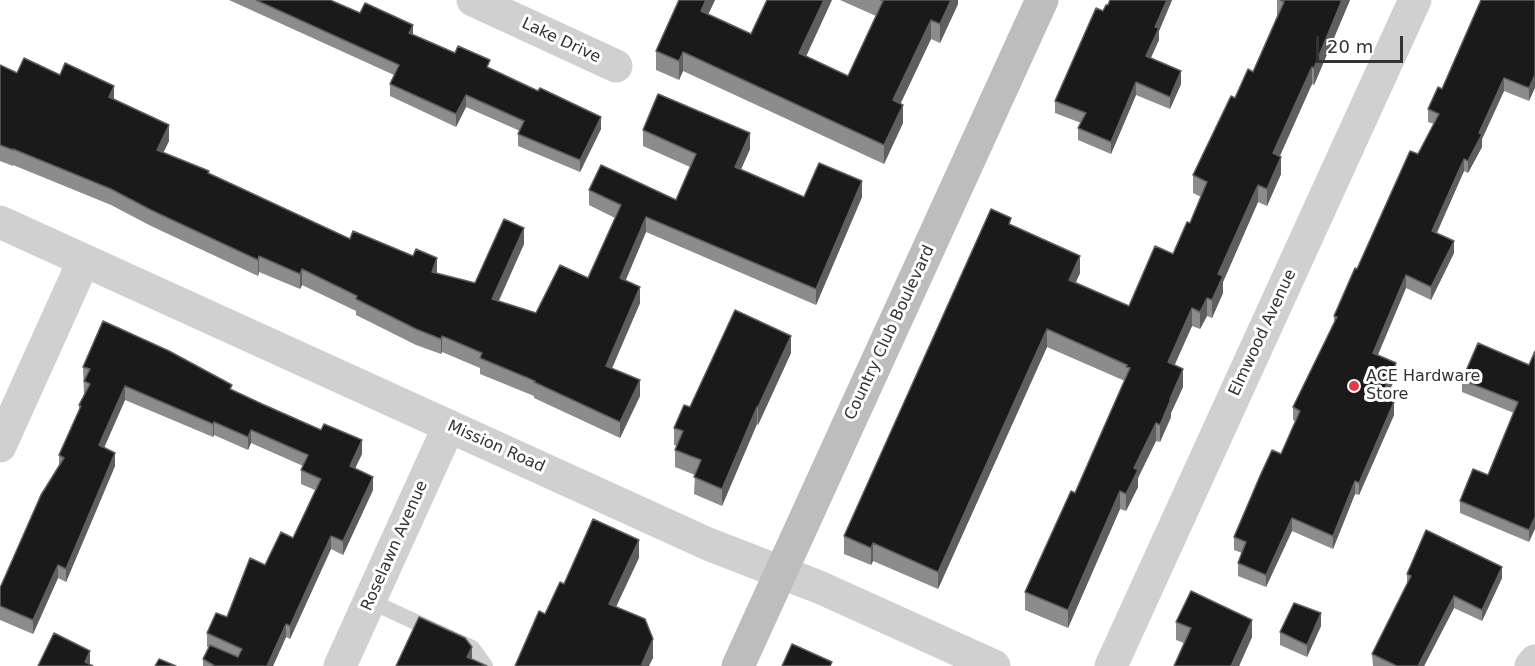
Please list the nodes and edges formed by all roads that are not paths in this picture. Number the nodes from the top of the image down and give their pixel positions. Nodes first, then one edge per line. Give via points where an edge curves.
1 (473, 0) edge
2 (1042, 0) edge
3 (1415, 0) edge
4 (616, 66) dead end
5 (0, 222) edge
6 (84, 260) junction
7 (449, 426) junction
8 (0, 446) edge
9 (781, 572) junction
10 (370, 601) junction
11 (1535, 661) edge
12 (340, 666) edge
13 (485, 666) edge
14 (738, 666) edge
15 (994, 666) edge
16 (1111, 666) edge
17 (1531, 666) edge

1 - 4 street, Lake Drive
2 - 9 street, Country Club Boulevard
3 - 16 street, Elmwood Avenue
5 - 6 street, Mission Road
6 - 7 street, Mission Road
6 - 8 street
7 - 9 street, Mission Road via 708,544
7 - 10 street, Roselawn Avenue
9 - 14 street, Country Club Boulevard
9 - 15 street, Mission Road
10 - 12 street, Roselawn Avenue
10 - 13 lane via 472,648
11 - 17 street

